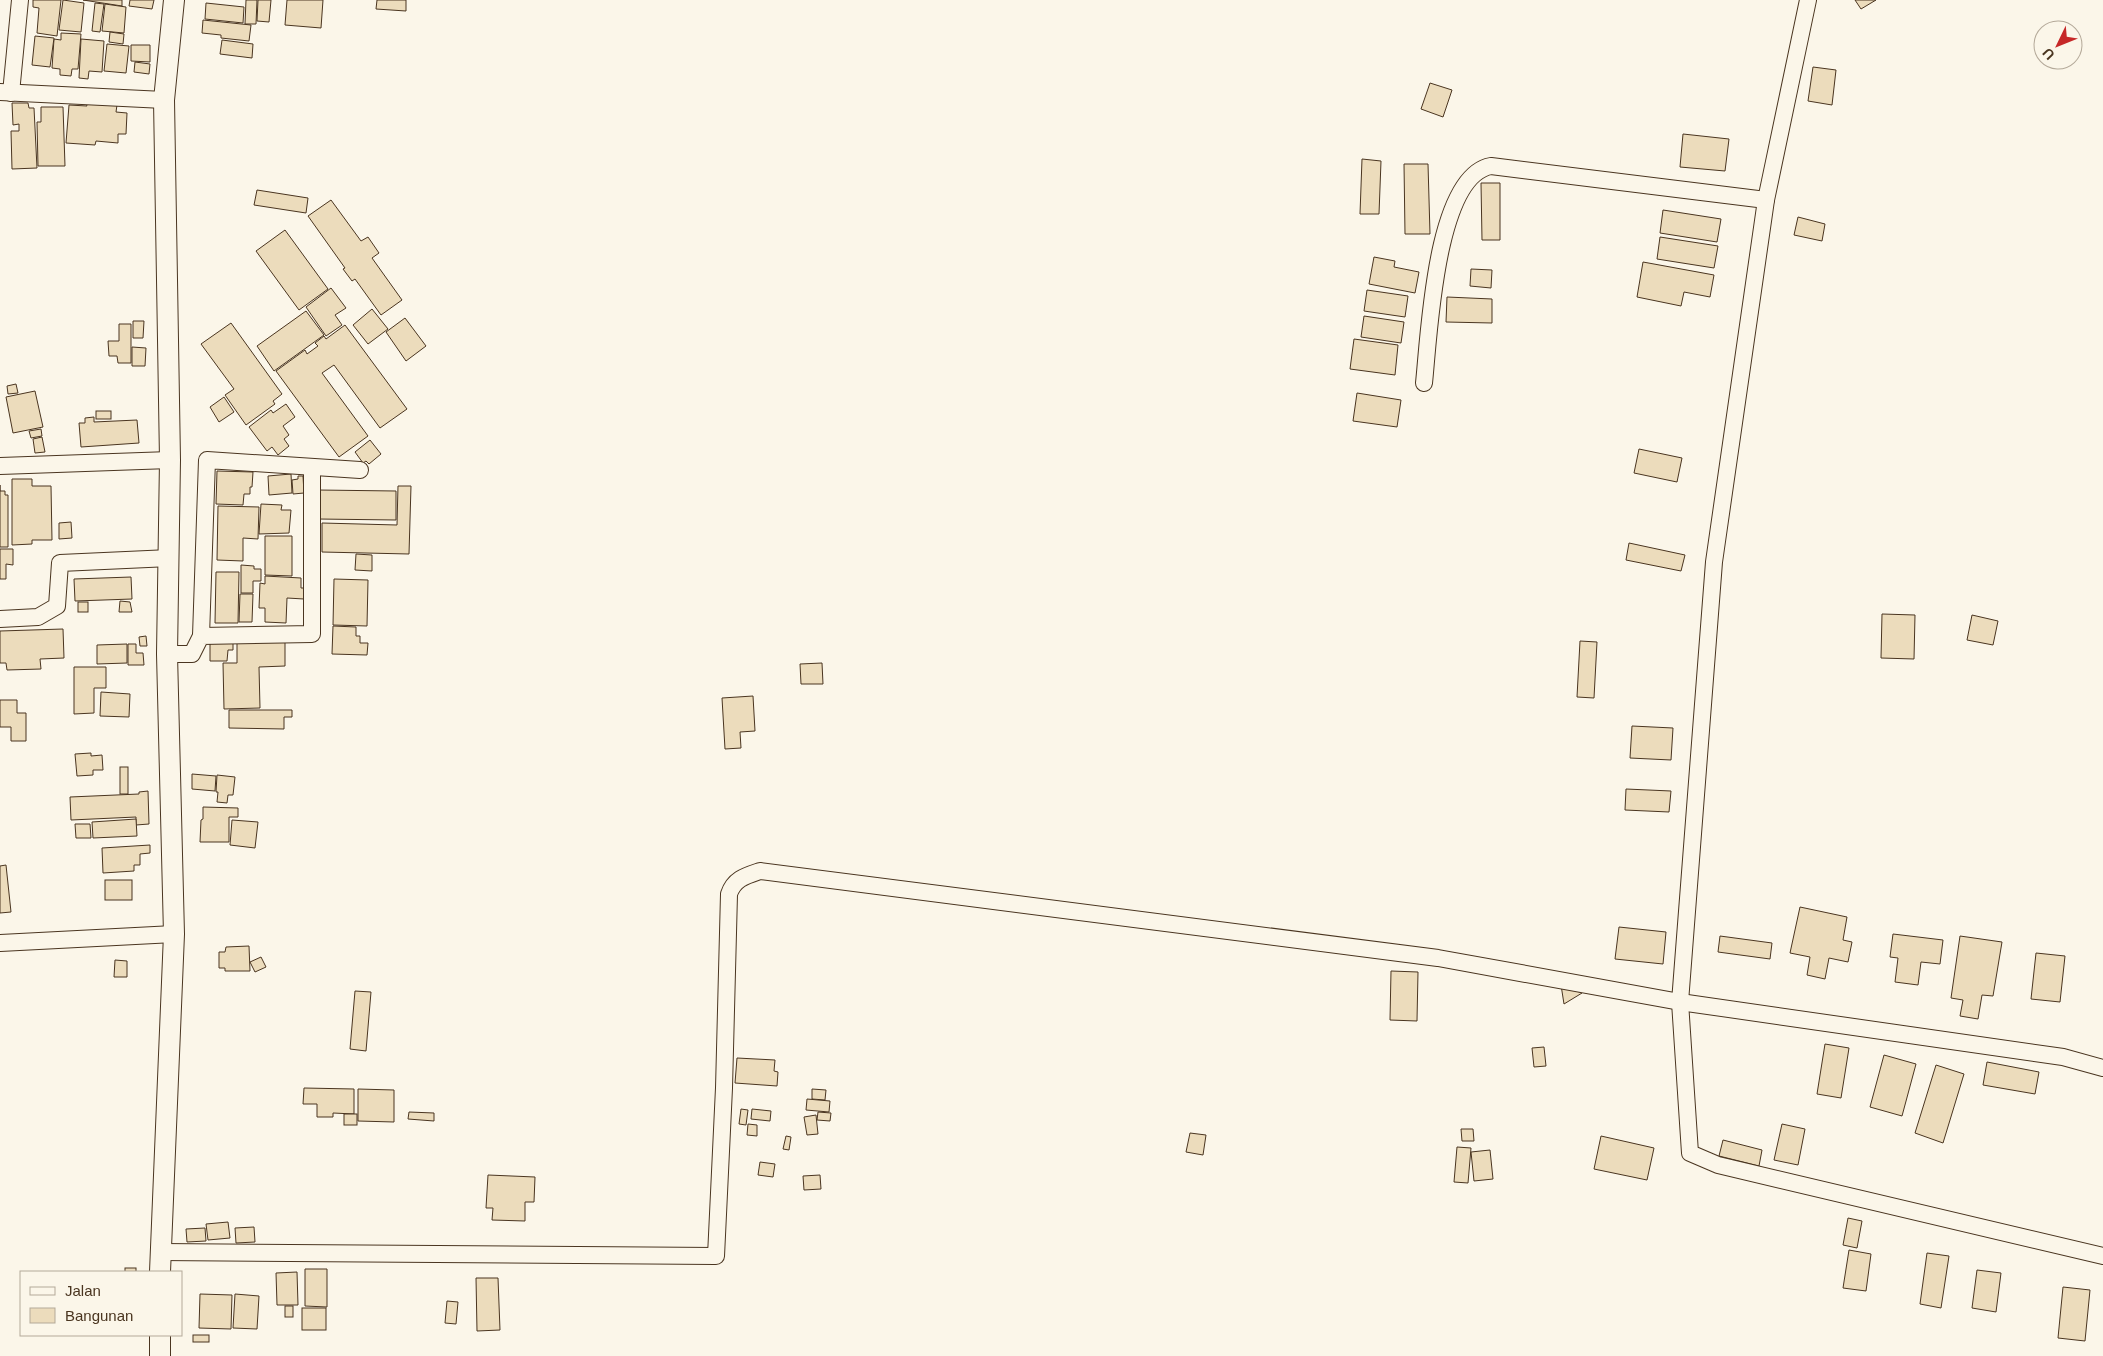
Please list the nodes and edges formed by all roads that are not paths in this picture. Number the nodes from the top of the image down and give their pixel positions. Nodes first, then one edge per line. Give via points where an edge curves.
1 (20, 0) edge
2 (174, 0) edge
3 (1808, 0) edge
4 (6, 93) edge
5 (164, 100) junction
6 (1766, 200) junction
7 (1424, 382) dead end
8 (170, 460) junction
9 (0, 466) edge
10 (312, 466) junction
11 (360, 470) dead end
12 (170, 558) junction
13 (0, 619) edge
14 (201, 636) junction
15 (167, 654) junction
16 (174, 934) junction
17 (0, 943) edge
18 (1680, 1002) junction
19 (2103, 1068) edge
20 (160, 1252) junction
21 (2103, 1256) edge
22 (160, 1271) edge
23 (160, 1336) edge
24 (160, 1356) edge

1 - 4 street
2 - 5 street
3 - 6 street
4 - 5 street
5 - 8 street
6 - 7 street via 1491,166 1480,170 1459,195 1444,232
6 - 18 street via 1714,562
8 - 9 street
8 - 12 street
10 - 11 street
10 - 14 street via 312,634
10 - 14 street via 207,460
12 - 13 street via 60,563 57,606 38,618
12 - 15 street
14 - 15 street via 192,654
15 - 16 street
16 - 17 street
16 - 20 street
18 - 19 street via 2063,1057
18 - 20 street via 1438,958 760,871 743,876 732,884 729,894 716,1256
18 - 21 street via 1690,1153 1718,1165
20 - 22 street
23 - 24 street

